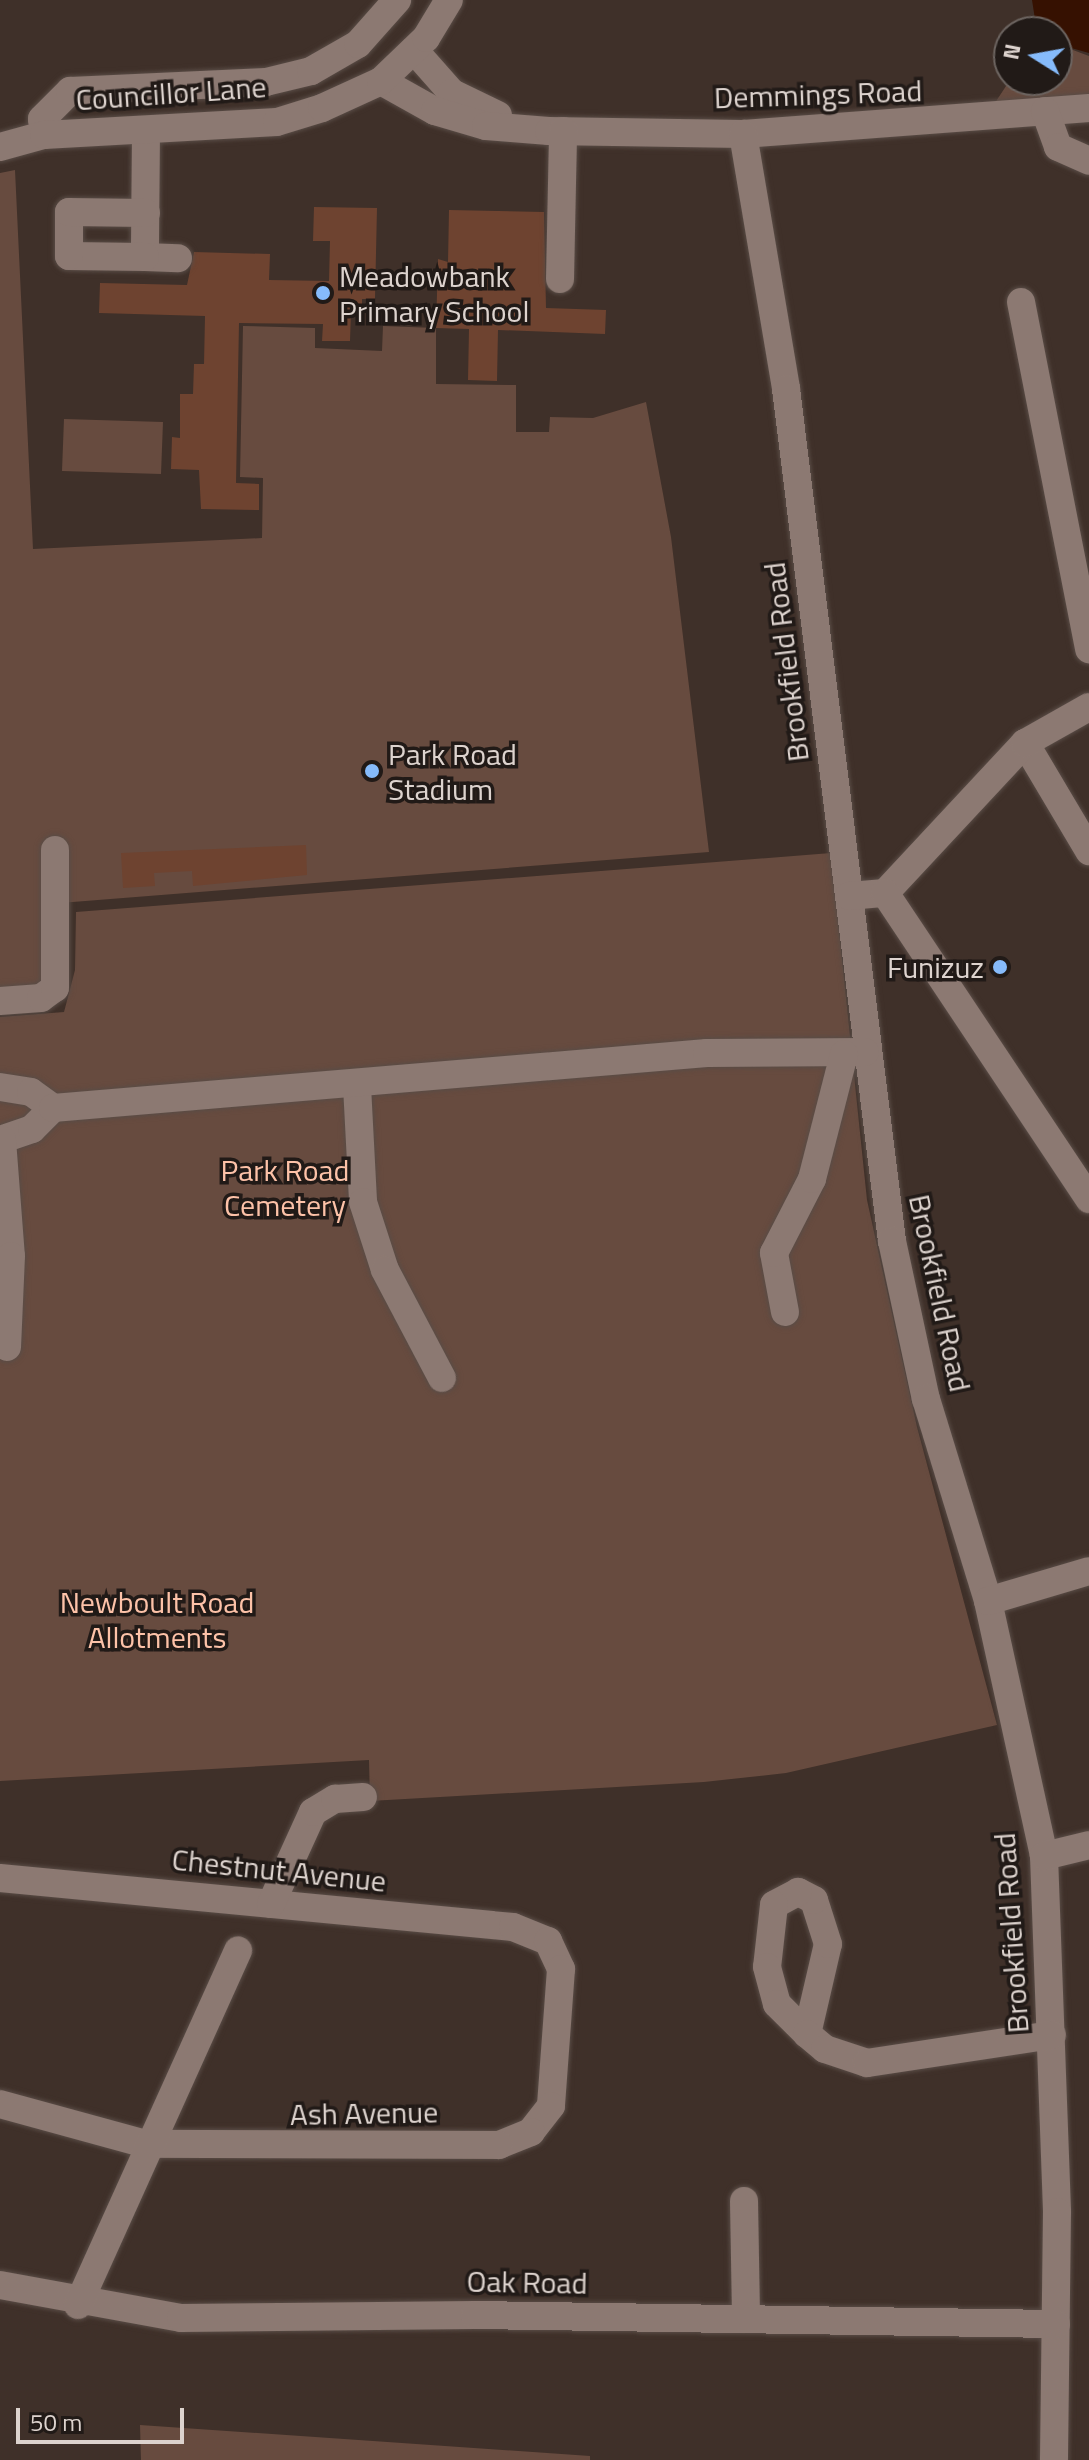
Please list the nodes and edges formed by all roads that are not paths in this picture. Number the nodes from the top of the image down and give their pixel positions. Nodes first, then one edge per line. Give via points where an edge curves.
1 (397, 0) edge
2 (449, 0) edge
3 (414, 50) junction
4 (381, 81) junction
5 (1089, 108) edge
6 (1045, 111) junction
7 (146, 131) junction
8 (556, 131) junction
9 (743, 134) junction
10 (44, 135) junction
11 (0, 147) edge
12 (1089, 161) edge
13 (146, 213) junction
14 (145, 257) junction
15 (178, 258) dead end
16 (560, 279) dead end
17 (1021, 302) dead end
18 (1089, 649) edge
19 (1089, 707) edge
20 (1025, 743) junction
21 (55, 850) dead end
22 (1089, 851) edge
23 (885, 893) junction
24 (849, 896) junction
25 (0, 1001) edge
26 (854, 1053) junction
27 (357, 1086) junction
28 (0, 1087) edge
29 (53, 1108) junction
30 (1, 1140) edge
31 (1089, 1199) edge
32 (785, 1312) dead end
33 (7, 1347) dead end
34 (442, 1378) dead end
35 (1089, 1571) edge
36 (988, 1601) junction
37 (363, 1797) dead end
38 (1089, 1845) edge
39 (1044, 1856) junction
40 (0, 1878) edge
41 (271, 1904) junction
42 (548, 1941) joint
43 (238, 1950) dead end
44 (807, 2034) dead end
45 (1052, 2035) junction
46 (0, 2104) edge
47 (146, 2144) junction
48 (744, 2201) dead end
49 (0, 2285) edge
50 (78, 2305) junction
51 (746, 2319) junction
52 (1056, 2324) junction
53 (1054, 2460) edge

1 - 10 street, Councillor Lane via 358,44 311,71 266,82 70,91 42,119
2 - 3 street, Councillor Lane
3 - 4 street, Councillor Lane
3 - 8 street, Demmings Road via 452,93
4 - 7 street, Councillor Lane via 277,122
4 - 8 street, Demmings Road via 435,111 486,126
5 - 6 street, Demmings Road
6 - 9 street, Demmings Road via 918,126
6 - 12 street via 1058,147
7 - 10 street, Councillor Lane
7 - 13 street
8 - 9 street, Demmings Road
8 - 16 street
9 - 24 street, Brookfield Road via 786,389
10 - 11 street, Councillor Lane
13 - 14 street
13 - 14 street via 69,212 69,256
14 - 15 street
17 - 18 street
19 - 20 street
20 - 22 street
20 - 23 street
21 - 25 street via 55,988 41,998
23 - 24 street
23 - 31 street
24 - 26 street, Brookfield Road
26 - 27 street via 707,1053
26 - 32 street via 812,1179 774,1253
26 - 36 street, Brookfield Road via 926,1399
27 - 29 street
27 - 34 street via 363,1202 385,1270
28 - 29 street via 31,1092
29 - 30 street via 32,1129
30 - 33 street via 11,1256
35 - 36 street
36 - 39 street, Brookfield Road
37 - 41 street via 335,1799 313,1812
38 - 39 street
39 - 45 street, Brookfield Road
40 - 41 street, Chestnut Avenue
41 - 42 street, Chestnut Avenue via 513,1927
42 - 47 street, Ash Avenue via 561,1969 551,2106 531,2132 499,2145
43 - 47 street
44 - 45 street via 825,2049 867,2063
45 - 52 street, Brookfield Road
46 - 47 street, Ash Avenue
47 - 50 street
48 - 51 street
49 - 50 street, Oak Road
50 - 51 street, Oak Road via 181,2318
51 - 52 street, Oak Road
52 - 53 street, Brookfield Road

